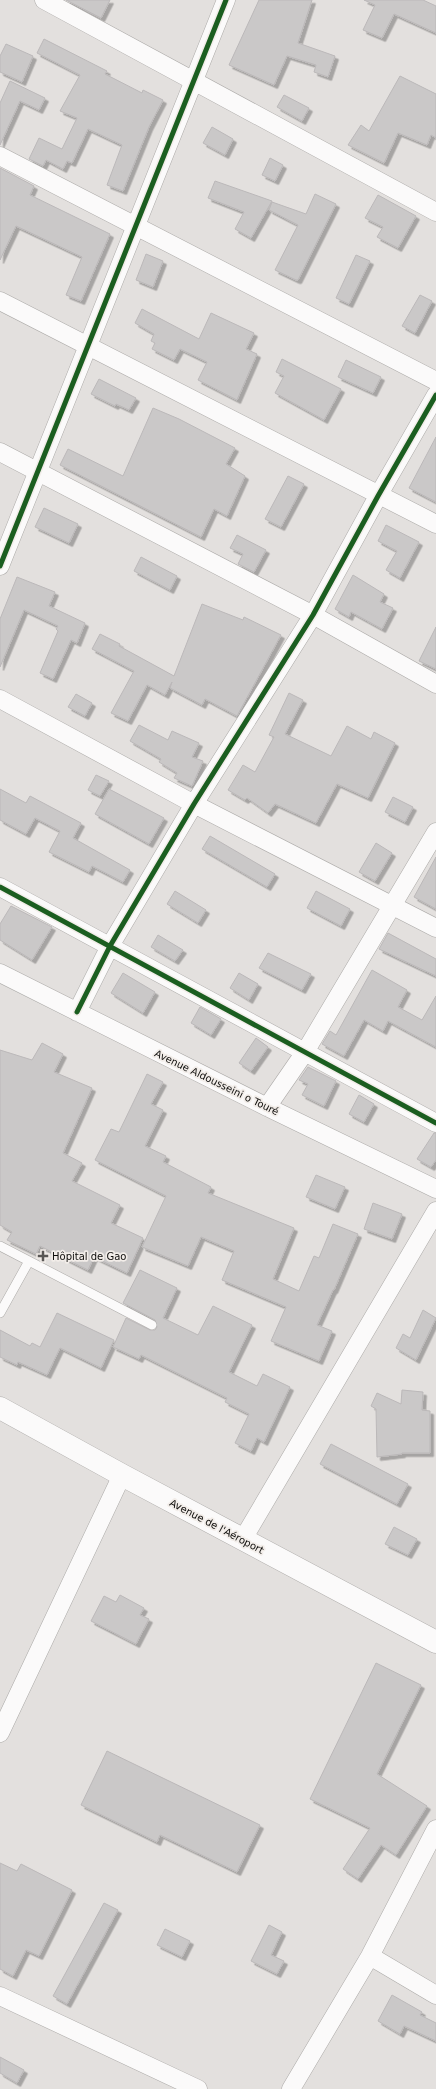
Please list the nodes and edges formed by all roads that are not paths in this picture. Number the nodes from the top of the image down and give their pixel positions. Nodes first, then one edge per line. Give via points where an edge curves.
1 (44, 0) edge
2 (226, 0) edge
3 (194, 80) junction
4 (0, 156) edge
5 (436, 212) edge
6 (137, 226) junction
7 (0, 301) edge
8 (89, 346) junction
9 (436, 381) edge
10 (436, 396) edge
11 (0, 452) edge
12 (38, 471) junction
13 (378, 496) junction
14 (436, 524) edge
15 (0, 566) edge
16 (314, 615) junction
17 (436, 684) edge
18 (0, 699) edge
19 (194, 804) junction
20 (436, 832) edge
21 (0, 887) edge
22 (391, 906) junction
23 (436, 928) edge
24 (110, 946) junction
25 (0, 973) edge
26 (77, 1012) junction
27 (305, 1052) junction
28 (267, 1107) junction
29 (436, 1123) edge
30 (436, 1188) edge
31 (436, 1211) edge
32 (0, 1246) edge
33 (29, 1261) junction
34 (0, 1313) edge
35 (152, 1325) dead end
36 (0, 1408) edge
37 (122, 1475) junction
38 (243, 1539) junction
39 (436, 1642) edge
40 (0, 1732) edge
41 (436, 1829) edge
42 (370, 1956) junction
43 (436, 1995) edge
44 (0, 1996) edge
45 (198, 2089) edge
46 (291, 2089) edge

1 - 3 street
2 - 3 street
3 - 5 street
3 - 6 street
4 - 6 street
6 - 8 street
6 - 9 street
7 - 8 street
8 - 12 street
8 - 13 street
10 - 13 street
11 - 12 street
12 - 15 street
12 - 16 street
13 - 14 street
13 - 16 street
16 - 17 street
16 - 19 street
18 - 19 street
19 - 22 street
19 - 24 street
20 - 22 street
21 - 24 street
22 - 23 street
22 - 27 street
24 - 26 street
24 - 27 street
25 - 26 street, Avenue Aldousseini o Touré
26 - 28 street, Avenue Aldousseini o Touré
27 - 28 street
27 - 29 street
28 - 30 street, Avenue Aldousseini o Touré
31 - 38 street
32 - 33 lane
33 - 34 lane
33 - 35 lane
36 - 37 main road, Avenue de l'Aéroport
37 - 38 main road, Avenue de l'Aéroport
37 - 40 street
38 - 39 main road, Avenue de l'Aéroport
41 - 42 street
42 - 43 street
42 - 46 street
44 - 45 street

